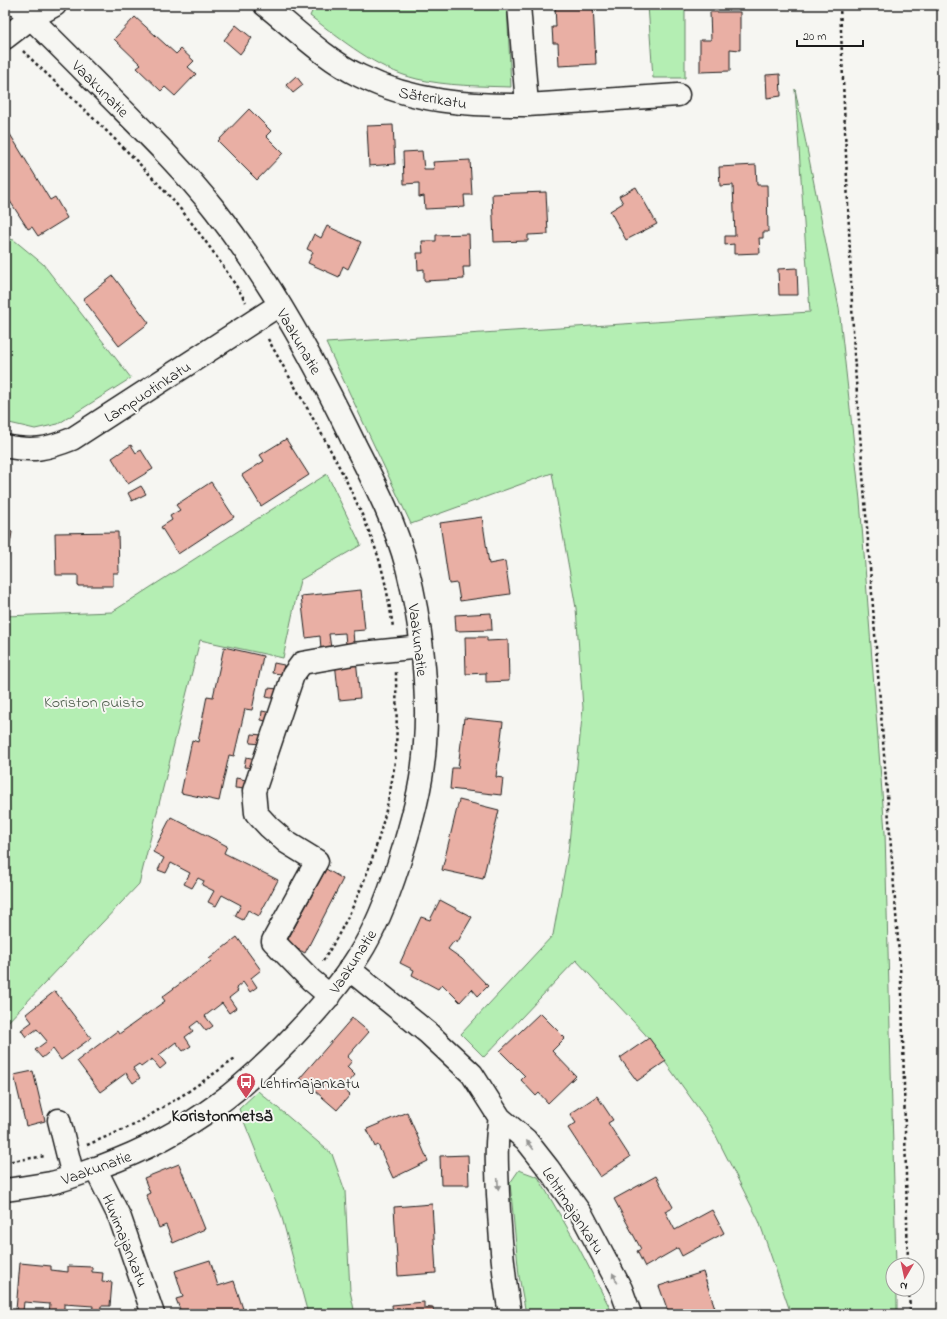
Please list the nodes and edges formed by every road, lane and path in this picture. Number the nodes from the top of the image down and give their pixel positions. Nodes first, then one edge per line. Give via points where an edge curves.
1 (55, 5) edge
2 (265, 5) edge
3 (519, 5) edge
4 (840, 5) edge
5 (24, 12) edge
6 (6, 37) edge
7 (678, 96) dead end
8 (527, 105) junction
9 (279, 305) junction
10 (257, 320) junction
11 (5, 446) edge
12 (421, 647) junction
13 (396, 649) junction
14 (349, 969) junction
15 (311, 980) junction
16 (330, 996) junction
17 (241, 1055) dead end
18 (500, 1118) junction
19 (58, 1120) dead end
20 (67, 1151) junction
21 (5, 1162) edge
22 (95, 1168) junction
23 (73, 1176) junction
24 (5, 1190) edge
25 (908, 1257) edge
26 (909, 1297) edge
27 (153, 1314) edge
28 (510, 1314) edge
29 (630, 1314) edge
30 (910, 1314) edge

1 - 5 street
2 - 8 street, Säterikatu via 327,55 359,76 392,90 454,102 494,106
3 - 8 street
4 - 25 path via 854,354 902,994
5 - 6 street
5 - 9 street, Vaakunatie via 184,172 241,246
6 - 10 path via 142,168 186,216 224,266
7 - 8 street, Säterikatu
9 - 10 street, Lampuotinkatu
9 - 12 street, Vaakunatie via 309,352 395,528 407,567
10 - 11 street, Lampuotinkatu via 72,439 39,450
10 - 13 path via 331,454 364,521 386,583
12 - 13 street
12 - 14 street, Vaakunatie via 425,746 412,818 391,887 360,954
13 - 15 path via 397,726 394,761 378,841 367,878 351,912
13 - 15 street via 302,663 293,675 254,791 256,813 286,842 316,861 273,941
14 - 16 street, Vaakunatie
14 - 18 street, Lehtimajankatu via 464,1065 486,1093
15 - 16 street
16 - 22 street, Vaakunatie via 270,1061 211,1110 168,1137
17 - 20 path via 134,1125 86,1146
18 -> 28 street via 496,1151 500,1243
29 -> 18 street, Lehtimajankatu via 621,1289 583,1217 526,1140
19 - 20 street
20 - 21 path
20 - 23 street
22 - 23 street, Vaakunatie
22 - 27 street, Huvimajankatu via 120,1218
23 - 24 street, Vaakunatie via 52,1183
26 - 30 path

